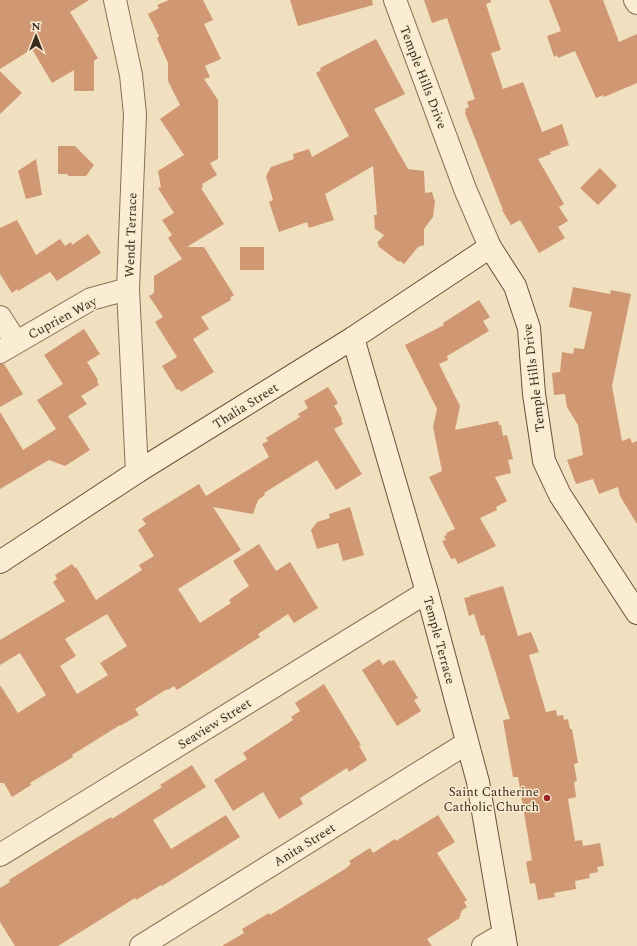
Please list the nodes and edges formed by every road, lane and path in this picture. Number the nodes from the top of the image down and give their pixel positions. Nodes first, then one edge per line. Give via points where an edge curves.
1 (115, 0) edge
2 (395, 0) edge
3 (635, 0) edge
4 (637, 3) edge
5 (490, 247) junction
6 (128, 289) junction
7 (0, 317) edge
8 (353, 338) junction
9 (8, 347) edge
10 (137, 472) junction
11 (0, 562) edge
12 (427, 592) junction
13 (637, 613) edge
14 (467, 743) junction
15 (0, 855) edge
16 (505, 940) edge
17 (141, 946) edge
18 (483, 946) edge

1 - 6 street, Wendt Terrace via 132,75 135,114
2 - 5 street, Temple Hills Drive via 465,189
3 - 4 street
5 - 8 street, Thalia Street
5 - 13 street, Temple Hills Drive via 515,286 529,328 534,394 544,461 560,495
6 - 9 street, Cuprien Way via 91,299
6 - 10 street, Wendt Terrace
7 - 9 street
8 - 10 street, Thalia Street
8 - 12 street, Temple Terrace
10 - 11 street, Thalia Street
12 - 14 street, Temple Terrace
12 - 15 street, Seaview Street
14 - 16 street, Temple Terrace via 478,782
14 - 17 street, Anita Street
16 - 18 street

